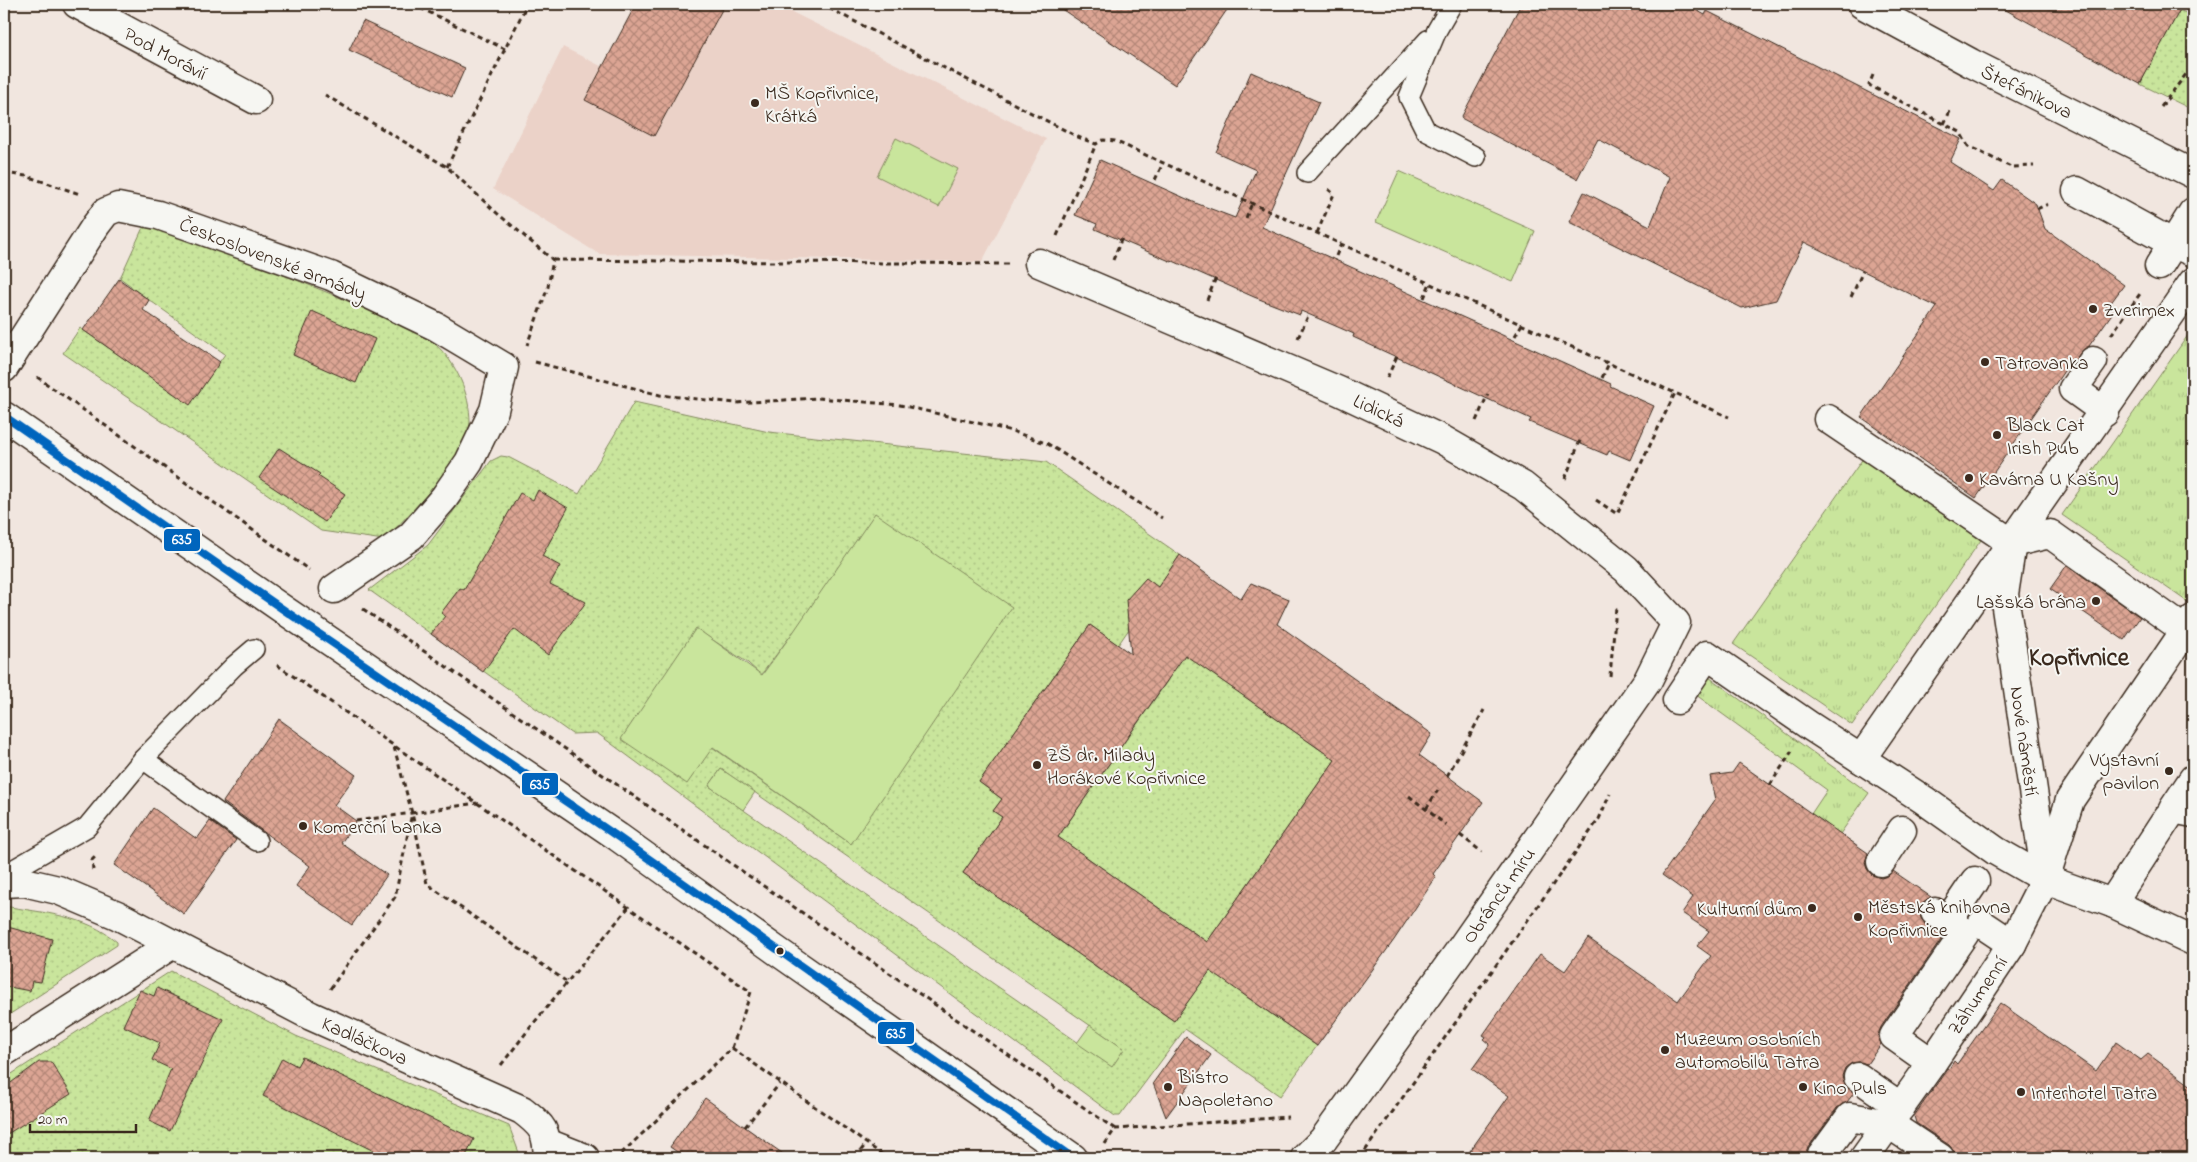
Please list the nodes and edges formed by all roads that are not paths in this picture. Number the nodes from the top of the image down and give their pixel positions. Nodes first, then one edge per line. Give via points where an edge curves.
1 (77, 4) edge
2 (1452, 4) edge
3 (1862, 4) edge
4 (1437, 30) junction
5 (256, 100) dead end
6 (1476, 157) dead end
7 (1307, 173) road end
8 (2193, 174) edge
9 (2077, 191) dead end
10 (2193, 212) edge
11 (2175, 254) edge
12 (1039, 263) road end
13 (2193, 282) edge
14 (2093, 361) road end
15 (7, 363) edge
16 (2104, 412) junction
17 (4, 416) edge
18 (1828, 419) dead end
19 (2012, 543) junction
20 (324, 581) road end
21 (1676, 623) joint
22 (2191, 629) edge
23 (254, 649) road end
24 (1677, 700) dead end
25 (144, 759) junction
26 (1860, 759) junction
27 (2193, 779) edge
28 (2181, 815) edge
29 (1912, 817) junction
30 (257, 841) dead end
31 (1880, 862) dead end
32 (1984, 868) junction
33 (4, 875) edge
34 (2046, 879) junction
35 (4, 883) edge
36 (2112, 904) junction
37 (1959, 916) junction
38 (2193, 940) edge
39 (172, 944) junction
40 (2012, 944) junction
41 (4, 1052) edge
42 (1932, 1062) junction
43 (1858, 1078) dead end
44 (1895, 1116) junction
45 (547, 1151) edge
46 (585, 1158) edge
47 (1074, 1158) edge
48 (1306, 1158) edge
49 (1820, 1158) edge
50 (1864, 1158) edge
51 (1940, 1158) edge

1 - 5 street, Pod Morávií
2 - 4 lane
3 - 8 street, Štefánikova via 1971,63
4 - 6 lane via 1409,97 1426,131
4 - 7 lane
9 - 11 street
10 - 11 street
12 - 21 street, Lidická via 1339,391 1443,440 1524,486 1626,569
13 - 16 street, Nové náměstí
14 - 16 street via 2073,388
15 - 20 street, Československé armády via 96,224 106,212 118,207 158,215 331,276 437,327 504,367 494,410 469,462 444,498 411,536
16 - 19 street, Nové náměstí
17 - 47 street via 618,837
18 - 19 street
19 - 22 street, Nové náměstí via 2050,534
19 - 26 street, Nové náměstí
19 - 34 street, Nové náměstí via 2004,594
21 - 48 street, Obránců míru via 1648,680 1457,954 1323,1140
22 - 34 street, Nové náměstí via 2070,800
23 - 25 lane
24 - 26 street via 1707,654 1804,733
25 - 30 lane
25 - 33 lane via 87,827
26 - 29 street
27 - 28 street via 2173,809
28 - 36 street
29 - 31 street
29 - 32 street
32 - 34 street
32 - 37 street
34 - 36 street
34 - 40 street, Záhumenní
35 - 39 street, Kadláčkova via 24,882 58,890 117,915
36 - 38 street
37 - 40 street
37 - 42 street via 1965,933 1894,1036
39 - 41 street
39 - 45 street, Kadláčkova via 312,1016 522,1110 540,1123
40 - 42 street, Záhumenní
42 - 44 street, Záhumenní
43 - 44 street
44 - 49 street via 1850,1117
44 - 50 street, Záhumenní
44 - 51 street
45 - 46 street, Kadláčkova

